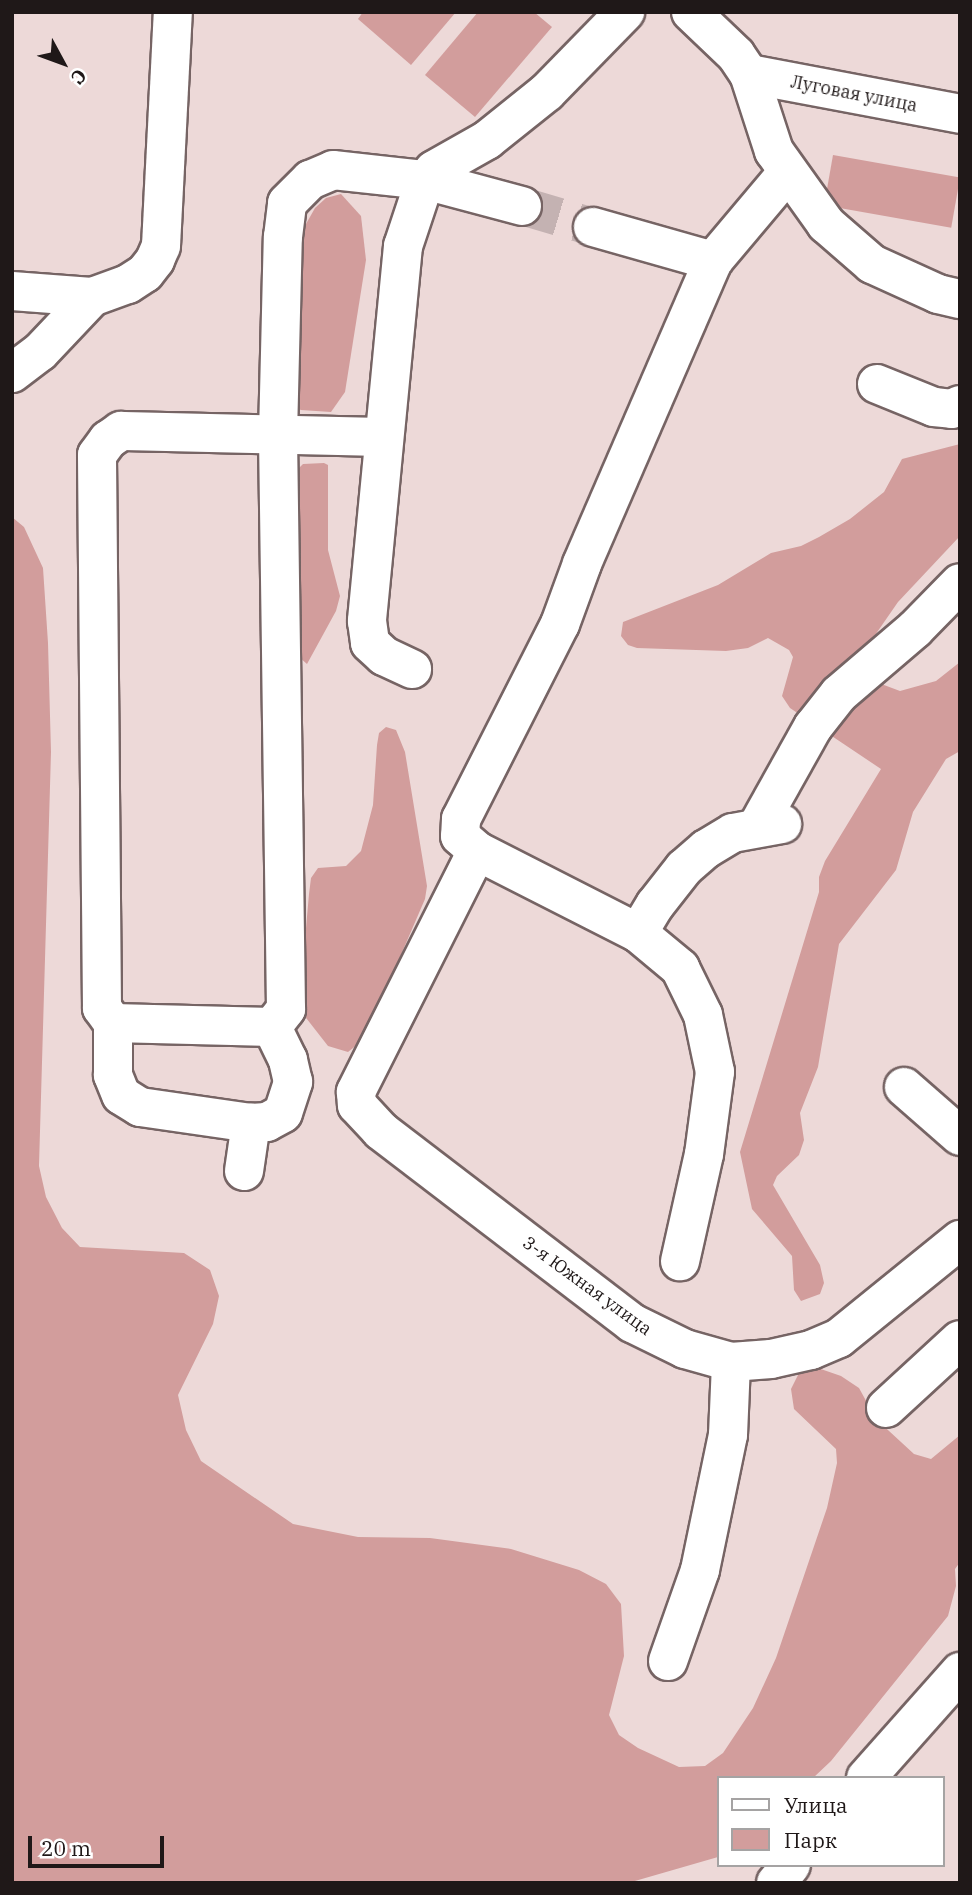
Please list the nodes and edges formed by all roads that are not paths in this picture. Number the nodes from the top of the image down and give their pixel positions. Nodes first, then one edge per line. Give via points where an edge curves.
1 (173, 12) edge
2 (625, 12) edge
3 (708, 19) edge
4 (749, 74) junction
5 (960, 114) edge
6 (787, 173) junction
7 (425, 180) junction
8 (522, 206) tunnel mouth
9 (593, 227) tunnel mouth
10 (713, 261) junction
11 (12, 291) edge
12 (92, 297) junction
13 (960, 299) edge
14 (12, 373) edge
15 (877, 384) dead end
16 (960, 405) edge
17 (278, 435) junction
18 (384, 437) junction
19 (960, 583) edge
20 (412, 669) dead end
21 (477, 851) junction
22 (638, 933) junction
23 (113, 1023) junction
24 (272, 1027) junction
25 (904, 1087) dead end
26 (251, 1123) junction
27 (960, 1136) edge
28 (244, 1171) dead end
29 (960, 1240) edge
30 (680, 1261) dead end
31 (960, 1340) edge
32 (732, 1362) junction
33 (886, 1408) dead end
34 (668, 1661) dead end
35 (960, 1672) edge
36 (868, 1776) edge
37 (789, 1867) edge
38 (776, 1883) edge

1 - 12 street via 161,246 145,273
2 - 7 street via 547,92 487,140 434,170
3 - 4 street
4 - 5 street, Луговая улица
4 - 6 street via 774,151
6 - 10 street
6 - 13 street via 826,224 872,264
7 - 8 street
7 - 17 street via 333,170 310,180 287,204
7 - 18 street via 403,246
9 - 10 street
10 - 21 street via 560,624 461,819 460,836
11 - 12 street
12 - 14 street via 40,352
15 - 16 street via 933,407
17 - 18 street
17 - 23 street via 121,431 97,454 102,1008
17 - 24 street via 286,1009
18 - 20 street via 367,621 369,643
19 - 22 street via 839,695 813,727 773,825 733,833 706,849 684,868
21 - 22 street
21 - 32 street, 3-я Южная улица via 356,1092 357,1105 381,1131 632,1323 685,1349
22 - 30 street via 680,968 703,1015 715,1072 704,1154
23 - 24 street
23 - 26 street via 113,1075 121,1095 140,1107
24 - 26 street via 293,1082 283,1113 267,1122
25 - 27 street
26 - 28 street
29 - 32 street, 3-я Южная улица via 839,1338 771,1359
31 - 33 street
32 - 34 street via 728,1435 700,1570
35 - 36 street
37 - 38 street

